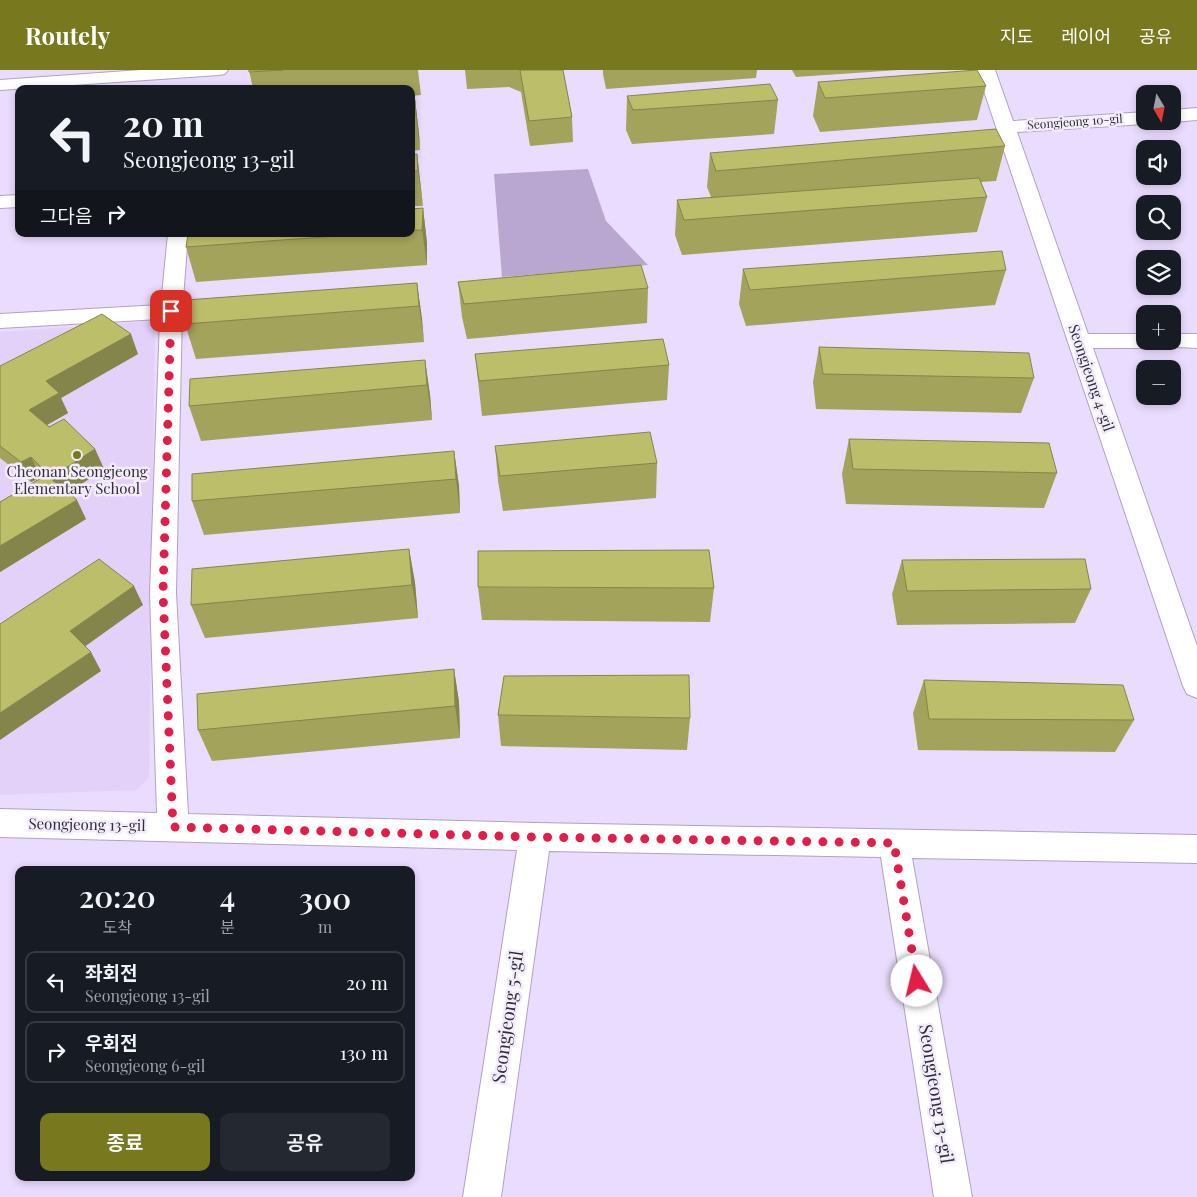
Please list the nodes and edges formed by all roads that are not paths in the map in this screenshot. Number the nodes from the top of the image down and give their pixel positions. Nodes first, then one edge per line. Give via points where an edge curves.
1 (219, 70) edge
2 (986, 70) edge
3 (193, 77) edge
4 (0, 85) edge
5 (1197, 114) edge
6 (1181, 115) edge
7 (1136, 119) edge
8 (1005, 127) junction
9 (15, 201) edge
10 (0, 202) edge
11 (178, 237) edge
12 (171, 311) junction
13 (0, 321) edge
14 (1078, 341) junction
15 (1136, 341) edge
16 (1181, 341) edge
17 (1197, 341) edge
18 (1197, 686) edge
19 (0, 823) edge
20 (173, 827) junction
21 (535, 837) junction
22 (894, 843) junction
23 (1197, 849) edge
24 (482, 1197) edge
25 (953, 1197) edge

1 - 3 street
2 - 8 street, Seongjeong 4-gil
3 - 4 street
5 - 6 street
7 - 8 street, Seongjeong 10-gil
8 - 14 street, Seongjeong 4-gil
9 - 10 street
11 - 12 street
12 - 13 street
12 - 20 street via 163,593
14 - 15 street
14 - 18 street, Seongjeong 4-gil
16 - 17 street
19 - 20 street, Seongjeong 13-gil
20 - 21 street, Seongjeong 13-gil
21 - 22 street, Seongjeong 13-gil
21 - 24 street, Seongjeong 5-gil
22 - 23 street, Seongjeong 13-gil
22 - 25 street, Seongjeong 13-gil

